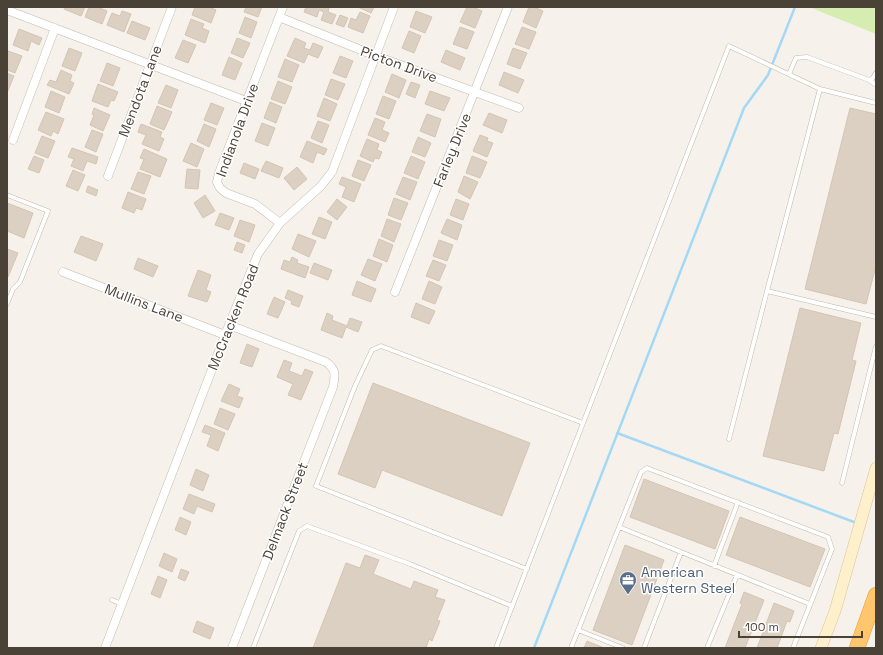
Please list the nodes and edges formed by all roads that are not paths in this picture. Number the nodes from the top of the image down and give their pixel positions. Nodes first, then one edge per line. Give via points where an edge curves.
1 (172, 7) edge
2 (283, 7) edge
3 (394, 7) edge
4 (508, 7) edge
5 (7, 10) edge
6 (279, 17) junction
7 (54, 28) junction
8 (376, 56) junction
9 (151, 64) junction
10 (876, 73) edge
11 (789, 74) junction
12 (869, 80) junction
13 (876, 86) edge
14 (820, 89) junction
15 (475, 92) junction
16 (246, 101) junction
17 (876, 103) edge
18 (519, 108) dead end
19 (13, 140) dead end
20 (108, 176) dead end
21 (7, 195) edge
22 (280, 223) junction
23 (63, 272) dead end
24 (767, 291) junction
25 (395, 292) dead end
26 (7, 304) edge
27 (876, 317) edge
28 (229, 326) junction
29 (225, 335) junction
30 (876, 346) edge
31 (583, 423) junction
32 (729, 439) dead end
33 (876, 468) edge
34 (842, 483) dead end
35 (738, 502) junction
36 (619, 527) junction
37 (681, 552) junction
38 (714, 566) junction
39 (527, 569) junction
40 (737, 575) junction
41 (876, 596) edge
42 (112, 600) dead end
43 (122, 604) junction
44 (810, 604) junction
45 (512, 606) junction
46 (578, 630) junction
47 (105, 648) edge
48 (232, 648) edge
49 (253, 648) edge
50 (496, 648) edge
51 (571, 648) edge
52 (623, 648) edge
53 (644, 648) edge
54 (708, 648) edge
55 (793, 648) edge
56 (821, 648) edge
57 (856, 648) edge

1 - 9 street, Mendota Lane
2 - 6 street, Indianola Drive
3 - 8 street, McCracken Road
4 - 15 street, Farley Drive
5 - 7 street
6 - 8 street, Picton Drive
6 - 16 street, Indianola Drive
7 - 9 street
7 - 19 street
8 - 15 street, Picton Drive
8 - 22 street, McCracken Road via 332,172 321,186
9 - 16 street
9 - 20 street, Mendota Lane
10 - 12 lane
11 - 12 lane via 796,58 807,57
11 - 14 lane
11 - 31 lane via 729,46
12 - 13 lane
14 - 17 lane
14 - 24 lane
15 - 18 street, Picton Drive
15 - 25 street, Farley Drive
16 - 22 street, Indianola Drive via 218,182 226,193 255,204
21 - 26 lane via 48,211 20,282 13,289
22 - 28 street, McCracken Road via 258,254
23 - 29 street, Mullins Lane
24 - 27 lane
24 - 32 lane
28 - 29 street, McCracken Road
28 - 48 street, Delmack Street via 326,362 335,372 333,387
29 - 43 street, McCracken Road via 154,510
30 - 34 lane
31 - 39 lane
31 - 39 lane via 381,346 372,350 355,386 316,486
33 - 56 main road via 835,611
35 - 36 lane via 647,468 641,472
35 - 38 lane
35 - 44 lane via 828,536 832,549
36 - 37 lane
36 - 46 lane
37 - 38 lane
37 - 53 lane
38 - 40 lane
39 - 45 lane
40 - 44 lane
40 - 54 lane
41 - 57 highway
42 - 43 lane
43 - 47 street, McCracken Road
44 - 55 lane
45 - 49 lane via 410,564 307,526 299,531
45 - 50 lane
46 - 51 lane
46 - 52 lane

